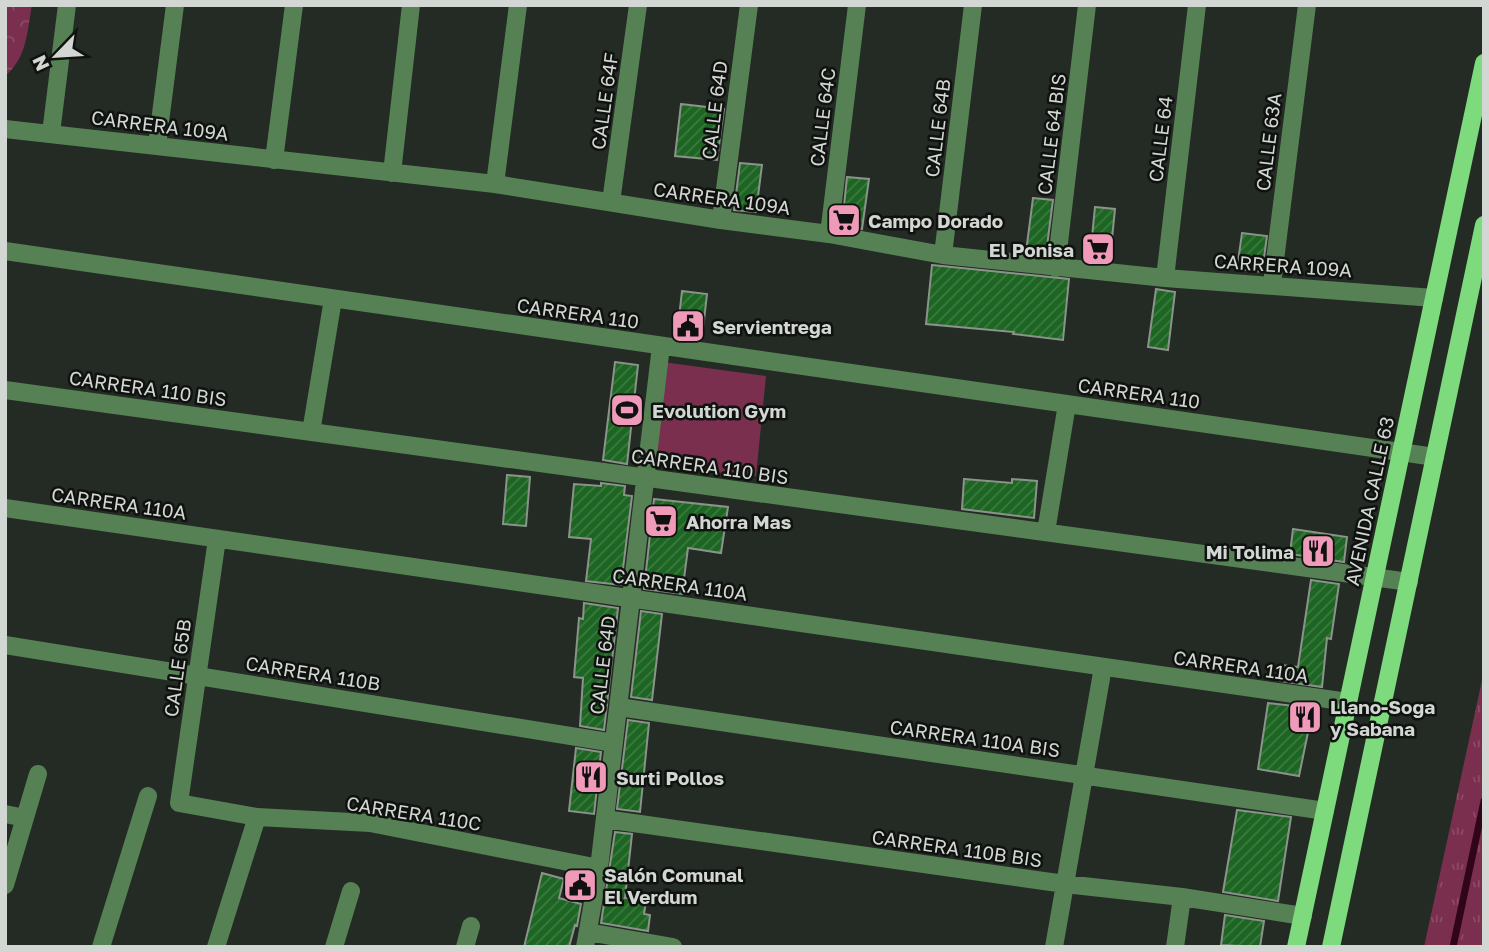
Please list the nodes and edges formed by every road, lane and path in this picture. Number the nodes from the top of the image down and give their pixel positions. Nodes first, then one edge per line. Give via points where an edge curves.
1 (67, 5) edge
2 (175, 5) edge
3 (294, 5) edge
4 (411, 5) edge
5 (518, 5) edge
6 (638, 5) edge
7 (749, 5) edge
8 (857, 5) edge
9 (973, 5) edge
10 (1087, 5) edge
11 (1198, 5) edge
12 (1307, 5) edge
13 (1484, 63) edge
14 (5, 129) edge
15 (51, 133) junction
16 (157, 145) junction
17 (274, 160) junction
18 (392, 173) junction
19 (495, 184) junction
20 (611, 202) junction
21 (721, 220) junction
22 (1484, 225) edge
23 (829, 234) junction
24 (5, 251) edge
25 (943, 255) junction
26 (1056, 268) junction
27 (1165, 278) junction
28 (1272, 284) junction
29 (1434, 298) junction
30 (333, 299) junction
31 (661, 346) junction
32 (5, 390) edge
33 (1066, 404) junction
34 (311, 432) junction
35 (1402, 452) junction
36 (1435, 457) junction
37 (645, 478) junction
38 (5, 508) edge
39 (1045, 533) junction
40 (217, 539) junction
41 (1375, 577) junction
42 (1409, 582) junction
43 (631, 598) junction
44 (5, 645) edge
45 (1103, 667) junction
46 (197, 676) junction
47 (1348, 702) junction
48 (618, 707) junction
49 (614, 743) junction
50 (38, 774) dead end
51 (1084, 775) junction
52 (148, 796) dead end
53 (179, 803) joint
54 (1325, 811) junction
55 (5, 814) edge
56 (257, 817) junction
57 (25, 818) junction
58 (606, 819) junction
59 (599, 868) junction
60 (1065, 884) junction
61 (5, 885) edge
62 (351, 891) dead end
63 (1182, 897) junction
64 (1303, 916) junction
65 (471, 926) dead end
66 (586, 939) edge
67 (101, 947) edge
68 (215, 947) edge
69 (334, 947) edge
70 (465, 947) edge
71 (673, 947) edge
72 (1054, 947) edge
73 (1175, 947) edge
74 (1296, 947) edge
75 (1331, 947) edge

1 - 15 street
2 - 16 street
3 - 17 street
4 - 18 street
5 - 19 street
6 - 20 street, CALLE 64F
7 - 21 street, CALLE 64D
8 - 23 street, CALLE 64C
9 - 25 street, CALLE 64B
10 - 26 street, CALLE 64 BIS
11 - 27 street, CALLE 64
12 - 28 street, CALLE 63A
13 - 29 main road, AVENIDA CALLE 63
14 - 15 street, CARRERA 109A
15 - 16 street, CARRERA 109A
16 - 17 street, CARRERA 109A
17 - 18 street, CARRERA 109A
18 - 19 street, CARRERA 109A
19 - 20 street, CARRERA 109A
20 - 21 street, CARRERA 109A
21 - 23 street, CARRERA 109A
22 - 36 main road
23 - 25 street, CARRERA 109A
24 - 30 street, CARRERA 110
25 - 26 street, CARRERA 109A
26 - 27 street, CARRERA 109A
27 - 28 street, CARRERA 109A
28 - 29 street, CARRERA 109A
29 - 35 main road, AVENIDA CALLE 63
30 - 31 street, CARRERA 110
30 - 34 street
31 - 33 street, CARRERA 110
31 - 37 street, CALLE 64D
32 - 34 street, CARRERA 110 BIS
33 - 35 street, CARRERA 110
33 - 39 street
34 - 37 street, CARRERA 110 BIS
35 - 36 street, CARRERA 110
35 - 41 main road, AVENIDA CALLE 63
36 - 42 main road
37 - 39 street, CARRERA 110 BIS
37 - 43 street, CALLE 64D
38 - 40 street, CARRERA 110A
39 - 41 street, CARRERA 110 BIS
40 - 43 street, CARRERA 110A
40 - 46 street, CALLE 65B
41 - 42 street, CARRERA 110 BIS
41 - 47 main road, AVENIDA CALLE 63
42 - 75 main road
43 - 45 street, CARRERA 110A
43 - 48 street, CALLE 64D
44 - 46 street, CARRERA 110B
45 - 47 street, CARRERA 110A
45 - 51 street
46 - 49 street, CARRERA 110B
46 - 53 street, CALLE 65B
47 - 54 main road, AVENIDA CALLE 63
48 - 49 street, CALLE 64D
48 - 51 street, CARRERA 110A BIS
49 - 58 street, CALLE 64D
50 - 57 street
51 - 54 street, CARRERA 110A BIS
51 - 60 street
52 - 67 street
53 - 56 street, CARRERA 110C
54 - 64 main road, AVENIDA CALLE 63
55 - 57 street
56 - 59 street, CARRERA 110C via 370,823
56 - 68 street
57 - 61 street
58 - 59 street, CALLE 64D
58 - 60 street, CARRERA 110B BIS
59 - 66 street, CALLE 64D
60 - 63 street, CARRERA 110B BIS
60 - 72 street
62 - 69 street
63 - 64 street, CARRERA 110B BIS
63 - 73 street
64 - 74 main road, AVENIDA CALLE 63
65 - 70 street
66 - 71 street

